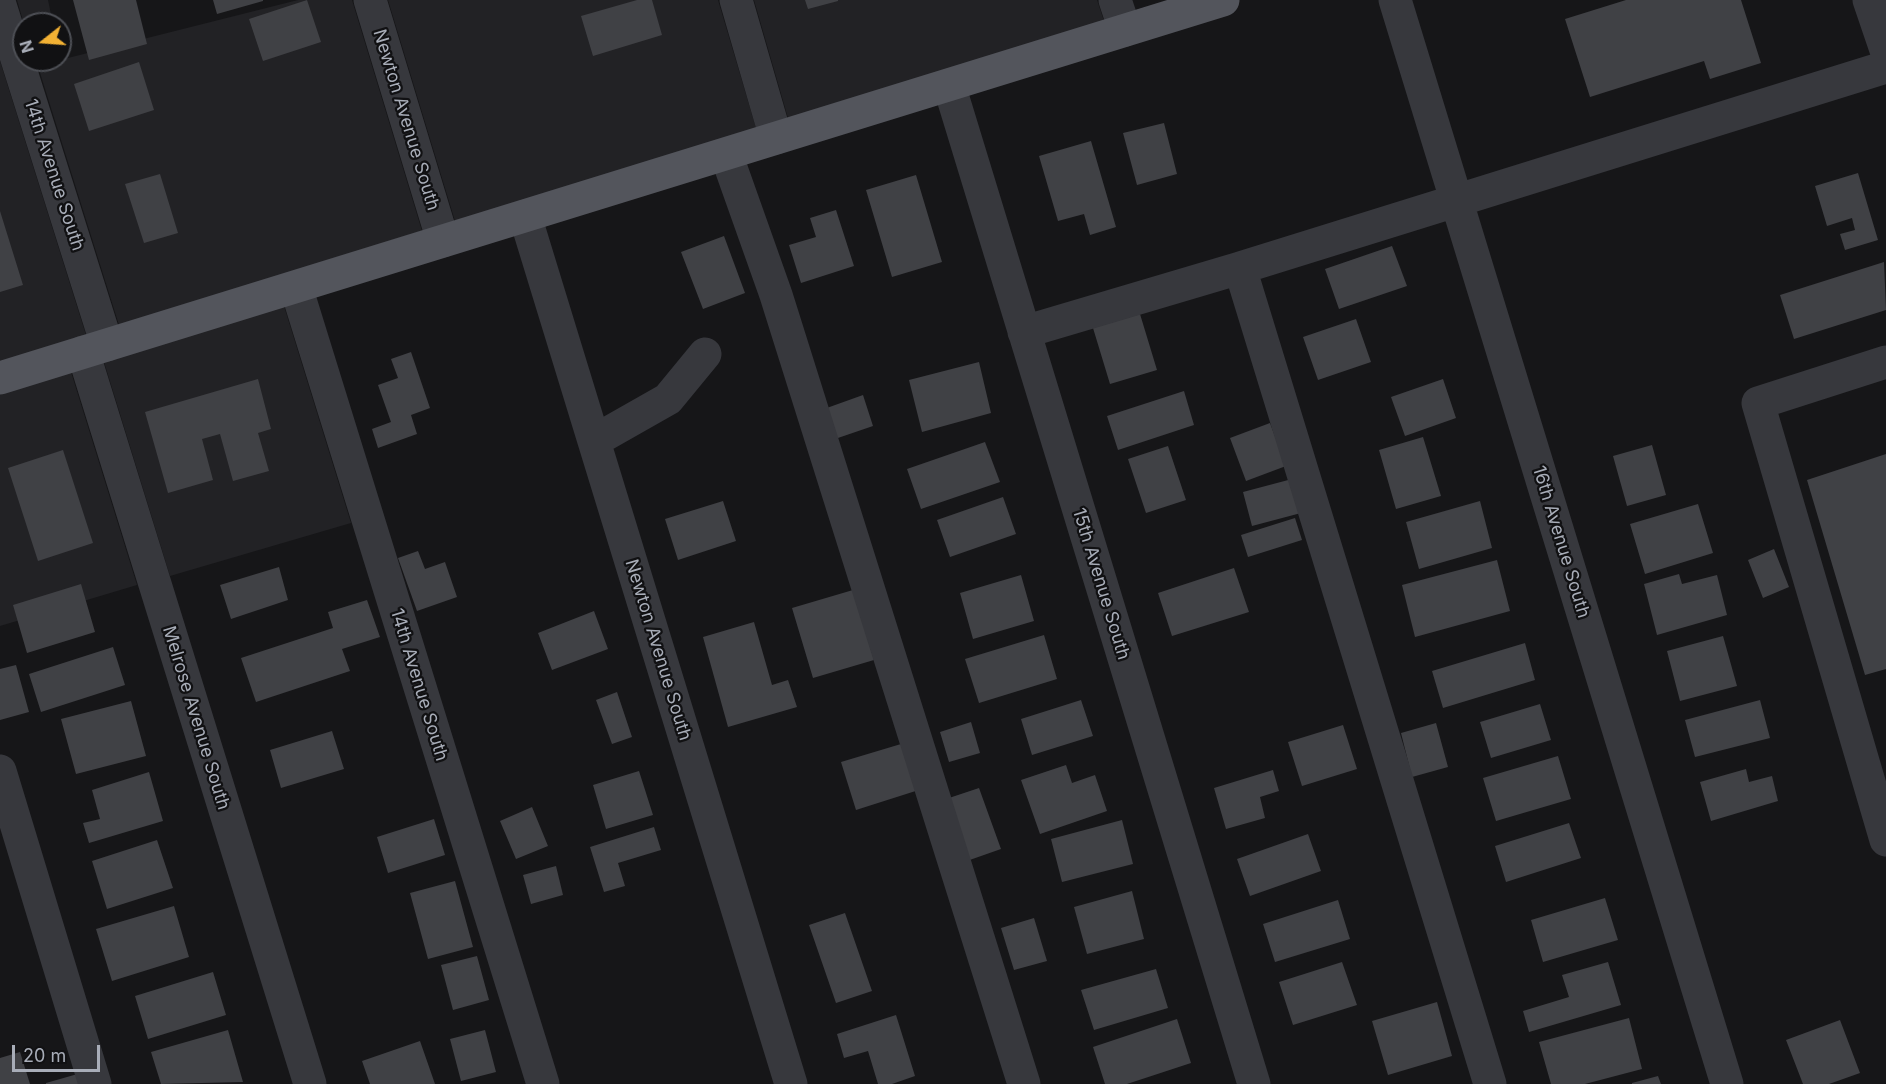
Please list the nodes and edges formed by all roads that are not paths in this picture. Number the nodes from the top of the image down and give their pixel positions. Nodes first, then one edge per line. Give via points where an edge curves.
1 (370, 0) edge
2 (736, 0) edge
3 (1223, 0) edge
4 (1395, 0) edge
5 (1869, 0) edge
6 (0, 5) edge
7 (1120, 15) edge
8 (1886, 50) edge
9 (1886, 67) edge
10 (948, 85) junction
11 (776, 138) junction
12 (726, 154) junction
13 (1456, 201) junction
14 (525, 216) junction
15 (443, 241) junction
16 (1240, 268) junction
17 (296, 286) junction
18 (1024, 332) junction
19 (95, 348) junction
20 (705, 354) dead end
21 (1886, 362) edge
22 (0, 378) edge
23 (594, 441) junction
24 (0, 771) edge
25 (1886, 840) edge
26 (95, 1084) edge
27 (310, 1084) edge
28 (543, 1084) edge
29 (790, 1084) edge
30 (1024, 1084) edge
31 (1254, 1084) edge
32 (1490, 1084) edge
33 (1727, 1084) edge

1 - 15 street, Newton Avenue South
2 - 11 street
3 - 7 main road
4 - 13 street, 16th Avenue South
5 - 8 street
6 - 19 street, 14th Avenue South
7 - 10 main road
9 - 13 street
10 - 11 main road
10 - 18 street, 15th Avenue South
11 - 12 main road
12 - 14 main road
12 - 30 street via 776,295
13 - 16 street
13 - 33 street, 16th Avenue South
14 - 15 main road
14 - 23 street, Newton Avenue South
15 - 17 main road
16 - 18 street
16 - 32 street
17 - 19 main road
17 - 28 street, 14th Avenue South
18 - 31 street, 15th Avenue South
19 - 22 main road
19 - 27 street, Melrose Avenue South
20 - 23 street via 668,399
21 - 25 street via 1758,403
23 - 29 street, Newton Avenue South
24 - 26 street

